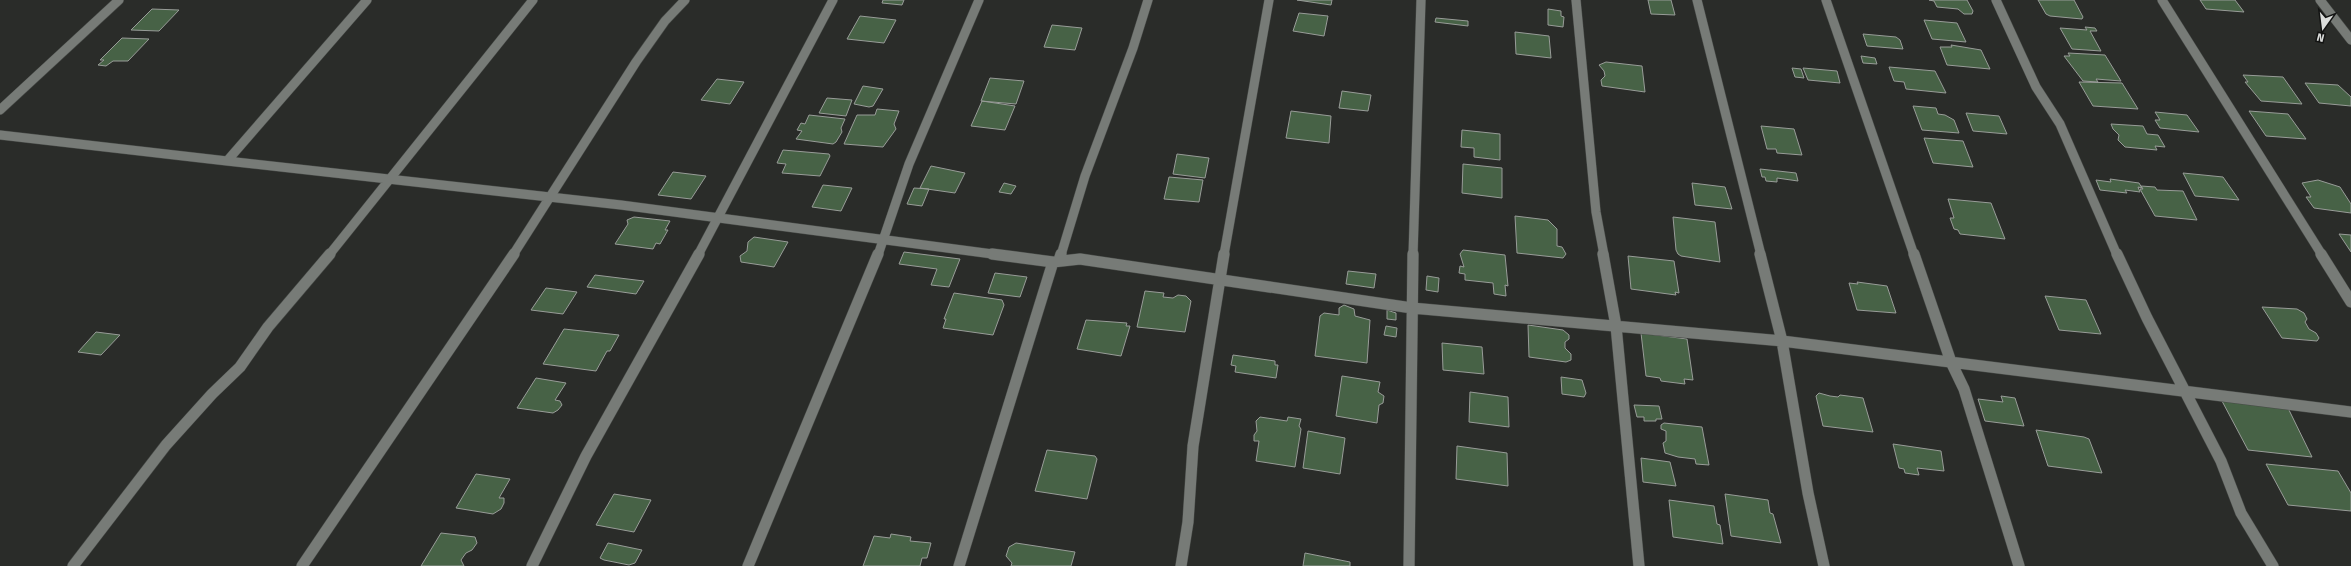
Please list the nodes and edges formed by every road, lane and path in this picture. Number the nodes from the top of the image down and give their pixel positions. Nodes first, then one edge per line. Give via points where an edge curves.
1 (119, 0) edge
2 (367, 0) edge
3 (533, 0) edge
4 (685, 0) edge
5 (833, 0) edge
6 (979, 0) edge
7 (1148, 0) edge
8 (1269, 0) edge
9 (1421, 0) edge
10 (1576, 0) edge
11 (1697, 0) edge
12 (1826, 0) edge
13 (1996, 0) edge
14 (2162, 0) edge
15 (2320, 0) edge
16 (2351, 40) edge
17 (0, 110) edge
18 (0, 135) edge
19 (227, 161) junction
20 (390, 181) junction
21 (549, 198) junction
22 (718, 219) junction
23 (884, 240) junction
24 (1056, 261) junction
25 (1220, 281) junction
26 (2351, 302) edge
27 (1412, 308) junction
28 (1616, 326) junction
29 (1782, 341) junction
30 (1951, 362) junction
31 (2184, 392) junction
32 (2351, 412) edge
33 (74, 566) edge
34 (302, 566) edge
35 (532, 566) edge
36 (748, 566) edge
37 (959, 566) edge
38 (1181, 566) edge
39 (1409, 566) edge
40 (1639, 566) edge
41 (1824, 566) edge
42 (2018, 566) edge
43 (2273, 566) edge

1 - 17 street
2 - 19 street
3 - 20 street
4 - 21 street via 665,21 636,62
5 - 22 street
6 - 23 street via 909,164
7 - 24 street via 1134,48
8 - 25 street
9 - 27 street
10 - 28 street via 1596,212
11 - 29 street
12 - 30 street
13 - 31 street via 2036,87 2060,124 2100,219
14 - 26 street
15 - 16 street
18 - 19 street
19 - 20 street
20 - 21 street
20 - 33 street via 268,327 240,367 166,445
21 - 22 street
21 - 34 street via 495,284
22 - 23 street
22 - 35 street via 586,456
23 - 24 street
23 - 36 street
24 - 25 street via 1080,258
24 - 37 street
25 - 27 street
25 - 38 street via 1193,446 1188,522
27 - 28 street
27 - 39 street
28 - 29 street
28 - 40 street
29 - 30 street
29 - 41 street via 1808,493
30 - 31 street
30 - 42 street via 1964,389
31 - 32 street
31 - 43 street via 2221,461 2241,512

